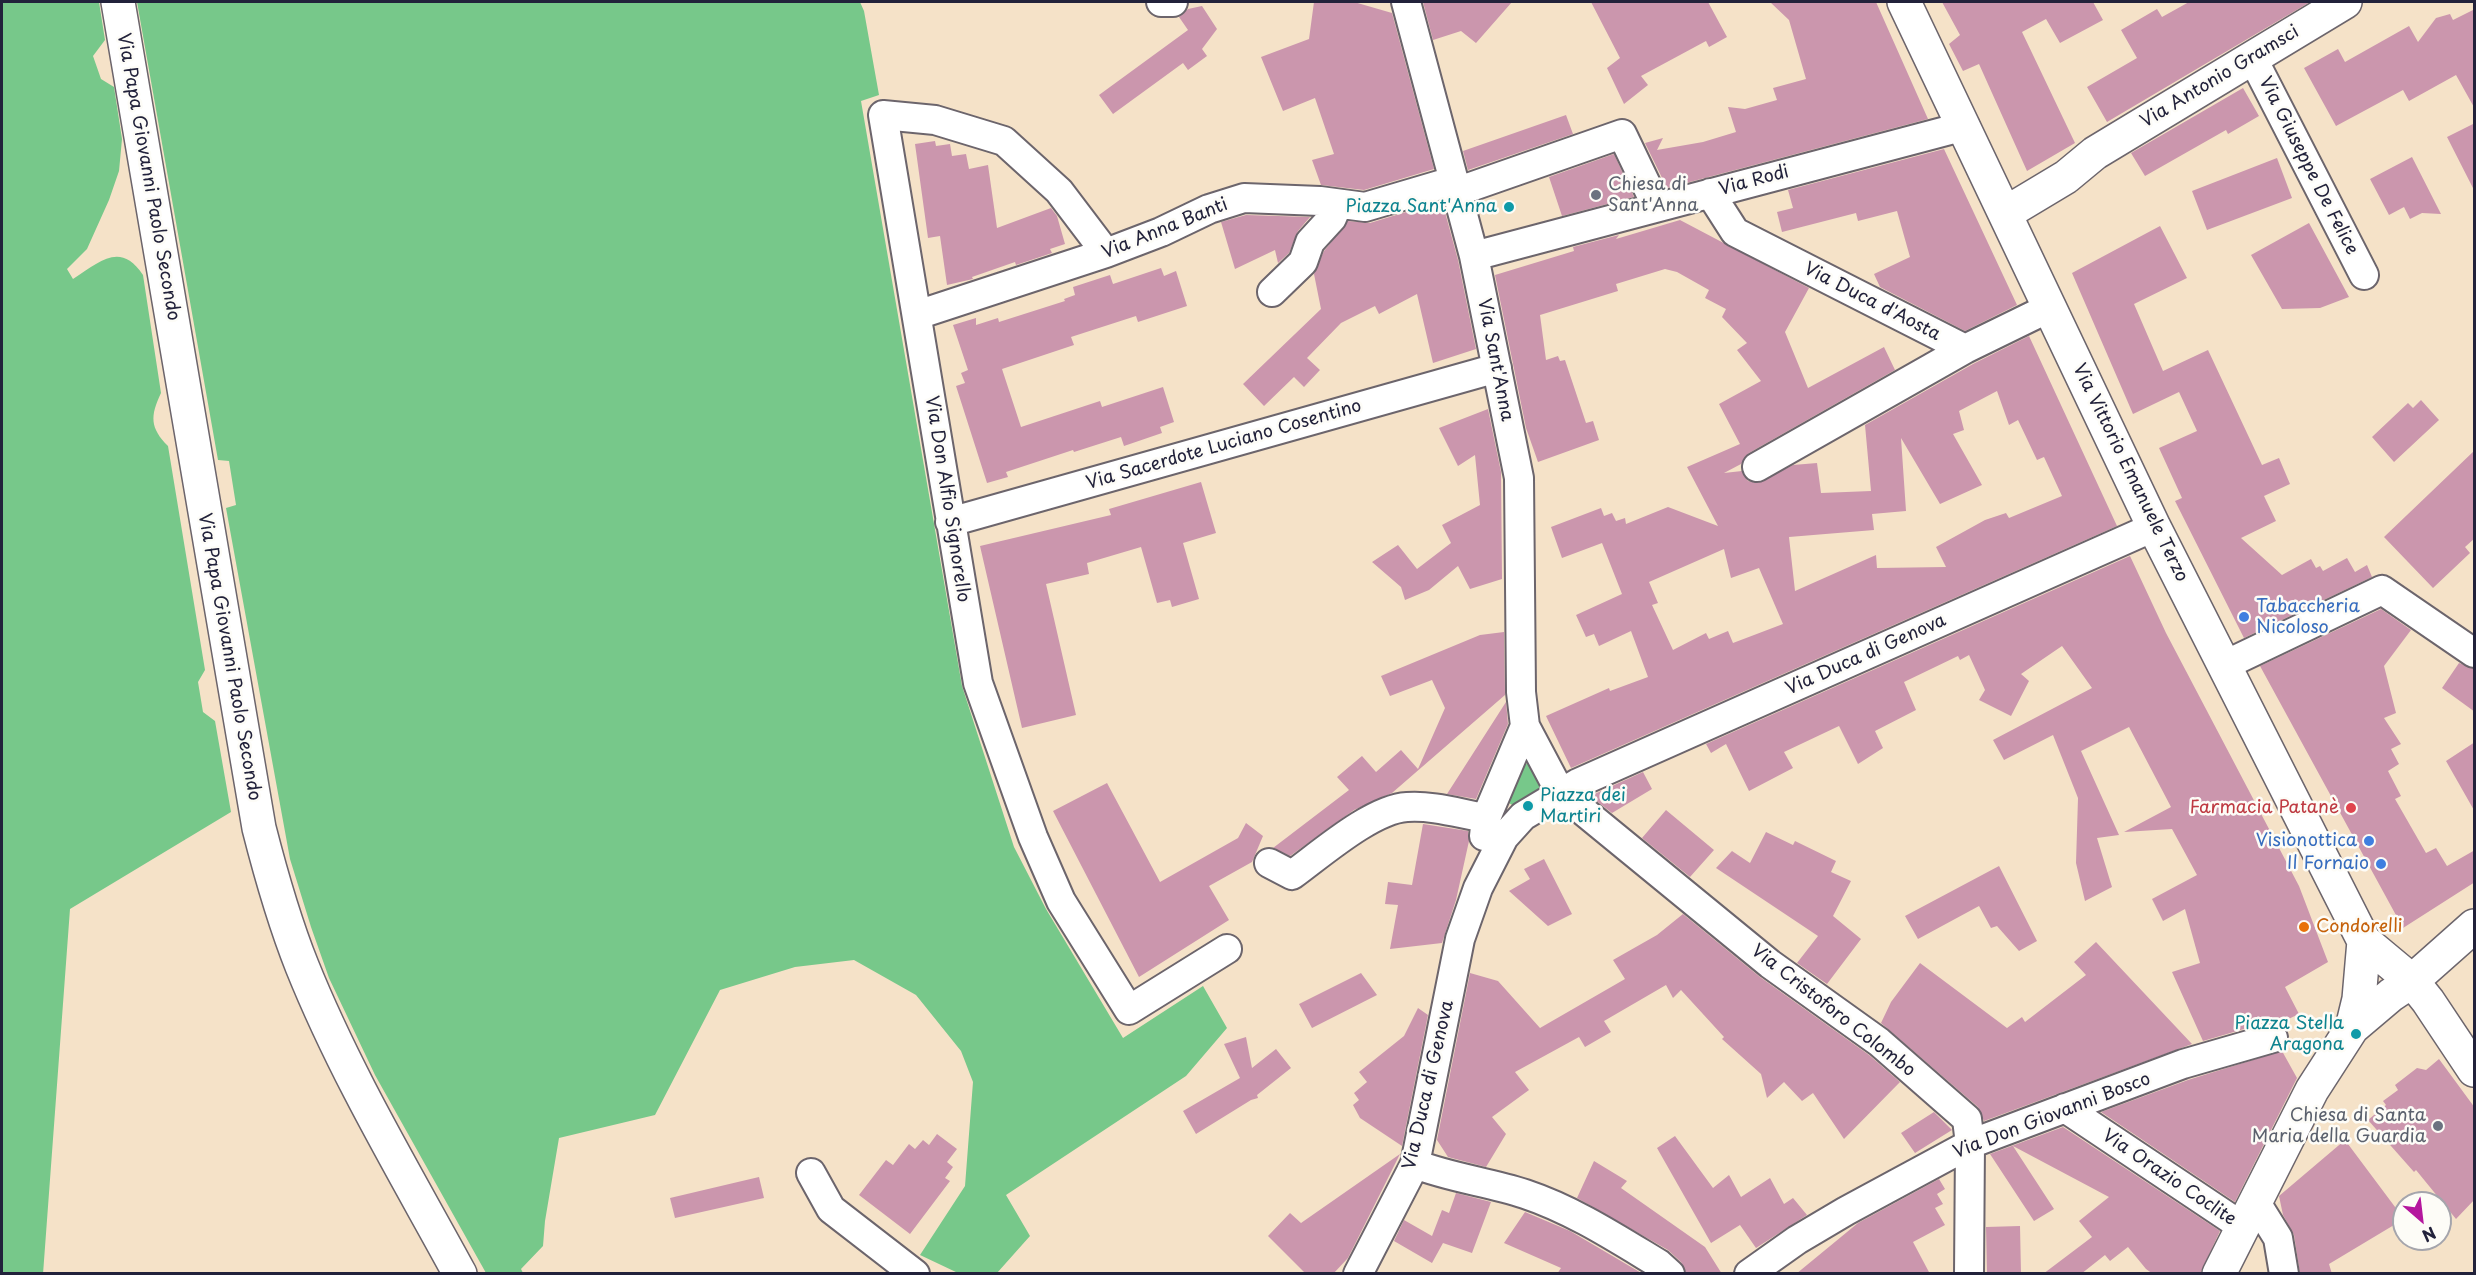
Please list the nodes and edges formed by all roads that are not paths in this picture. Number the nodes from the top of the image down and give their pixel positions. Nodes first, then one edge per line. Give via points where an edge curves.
1 (118, 2) edge
2 (1161, 2) edge
3 (1173, 2) edge
4 (1406, 2) edge
5 (1904, 2) edge
6 (2345, 2) edge
7 (2253, 57) junction
8 (1965, 126) junction
9 (1454, 187) junction
10 (1710, 193) junction
11 (1329, 202) junction
12 (2003, 206) junction
13 (1658, 207) junction
14 (1106, 253) junction
15 (1474, 256) junction
16 (2364, 275) dead end
17 (1272, 292) dead end
18 (2051, 307) junction
19 (917, 315) junction
20 (1965, 349) junction
21 (1497, 368) junction
22 (1757, 467) dead end
23 (950, 522) junction
24 (2154, 527) junction
25 (2475, 653) edge
26 (2225, 665) junction
27 (1525, 726) junction
28 (1572, 794) junction
29 (1486, 818) junction
30 (1269, 863) dead end
31 (1478, 888) junction
32 (2475, 927) edge
33 (2364, 941) junction
34 (1227, 950) dead end
35 (2421, 973) junction
36 (2352, 1028) junction
37 (2273, 1038) dead end
38 (2475, 1070) edge
39 (2065, 1108) junction
40 (1970, 1144) junction
41 (1415, 1164) junction
42 (811, 1173) dead end
43 (2249, 1214) junction
44 (460, 1274) edge
45 (915, 1274) edge
46 (1358, 1274) edge
47 (1670, 1274) edge
48 (1749, 1274) edge
49 (1969, 1274) edge
50 (2219, 1274) edge
51 (2284, 1274) edge

1 - 44 street, Via Papa Giovanni Paolo Secondo via 259,828 278,898 310,985 356,1082
2 - 3 street
4 - 9 street, Via Sant'Anna
5 - 8 street, Via Vittorio Emanuele Terzo
6 - 7 street, Via Antonio Gramsci
7 - 12 street, Via Antonio Gramsci via 2095,153 2066,177
7 - 16 street, Via Giuseppe De Felice
8 - 10 street, Via Rodi
8 - 12 street, Via Vittorio Emanuele Terzo
9 - 11 street, Via Anna Banti via 1365,207
9 - 13 street, Via Anna Banti via 1622,134
9 - 15 street, Via Sant'Anna
10 - 13 street, Via Rodi
10 - 20 street, Via Duca d'Aosta via 1735,232
11 - 14 street, Via Anna Banti via 1244,198
11 - 17 street via 1332,218 1310,242 1303,262
12 - 18 street, Via Vittorio Emanuele Terzo
13 - 15 street, Via Rodi
14 - 19 street, Via Anna Banti
14 - 19 street, Via Don Alfio Signorello via 1059,191 1004,141 935,120 883,116
15 - 21 street, Via Sant'Anna
18 - 20 street
18 - 24 street, Via Vittorio Emanuele Terzo
19 - 23 street, Via Don Alfio Signorello
20 - 22 street
21 - 23 street, Via Sacerdote Luciano Cosentino
21 - 27 street, Via Sant'Anna via 1519,478 1521,692
23 - 34 street, Via Don Alfio Signorello via 978,683 1029,826 1061,900 1130,1011
24 - 26 street, Via Vittorio Emanuele Terzo
24 - 28 street, Via Duca di Genova
25 - 26 street via 2382,590
26 - 33 street, Via Vittorio Emanuele Terzo
27 - 28 street
27 - 29 street
28 - 31 street, Via Duca di Genova via 1523,816 1504,837
28 - 40 street, Via Cristoforo Colombo via 1770,964 1879,1042 1967,1119
29 - 30 street via 1406,807 1372,818 1292,875
29 - 31 street
31 - 41 street, Via Duca di Genova via 1460,939
32 - 35 street
33 - 35 street
33 - 36 street
35 - 36 street
35 - 38 street via 2443,1022
36 - 43 street via 2312,1090
37 - 39 street, Via Don Giovanni Bosco via 2183,1064
39 - 40 street, Via Don Giovanni Bosco
39 - 43 street, Via Orazio Coclite
40 - 48 street, Via Don Giovanni Bosco via 1846,1211
40 - 49 street, Via Cristoforo Colombo
41 - 46 street, Via Duca di Genova
41 - 47 street via 1524,1194 1569,1212
42 - 45 street via 831,1209
43 - 50 street
43 - 51 street via 2278,1238

